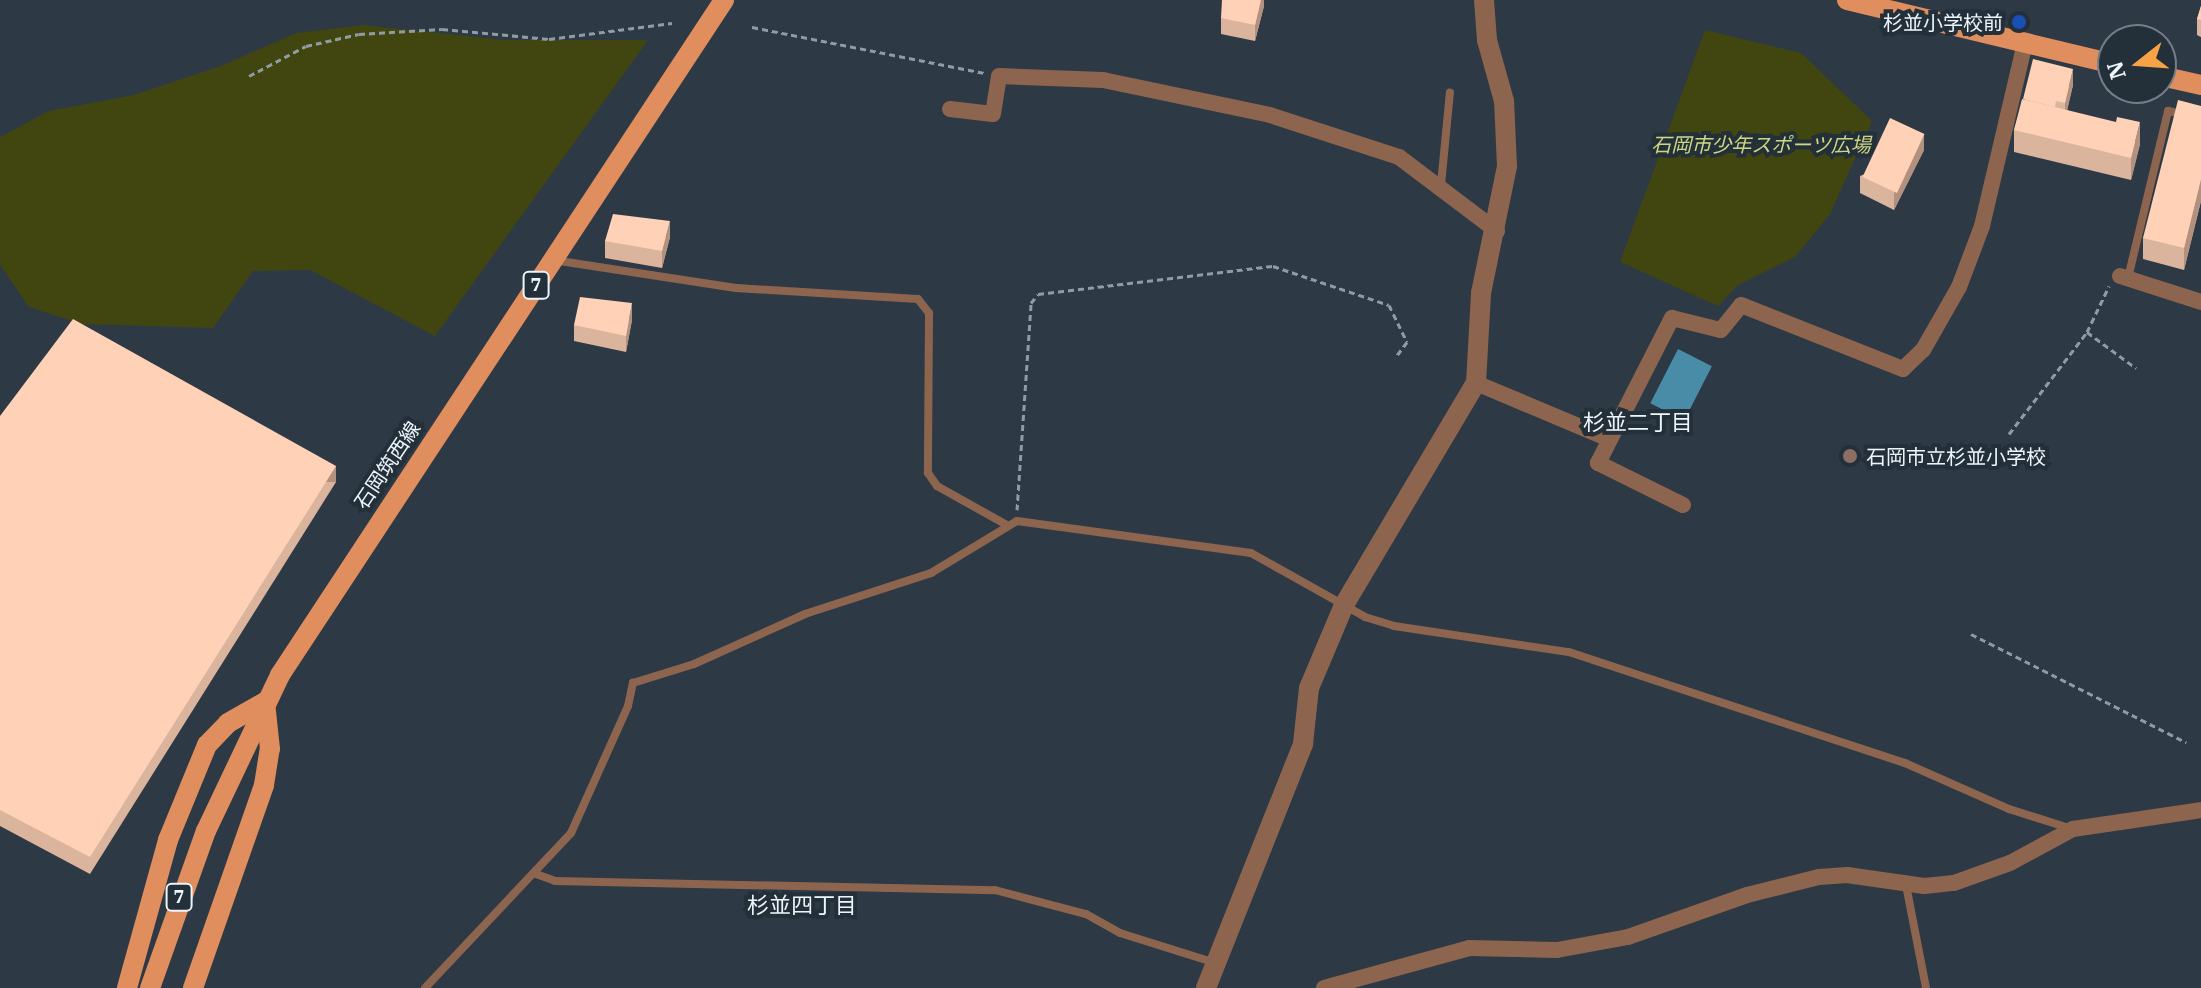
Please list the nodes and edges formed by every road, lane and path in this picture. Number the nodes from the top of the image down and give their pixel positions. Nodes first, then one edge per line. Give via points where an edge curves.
1 (724, 0) edge
2 (1484, 0) edge
3 (1847, 0) edge
4 (672, 23) dead end
5 (752, 27) dead end
6 (2025, 42) junction
7 (2097, 60) edge
8 (249, 76) dead end
9 (999, 76) junction
10 (2177, 80) edge
11 (2201, 85) edge
12 (1450, 92) dead end
13 (950, 109) dead end
14 (2201, 118) edge
15 (1441, 185) junction
16 (1497, 231) junction
17 (553, 259) junction
18 (2124, 277) junction
19 (2201, 302) edge
20 (2087, 332) junction
21 (1395, 358) dead end
22 (2136, 368) dead end
23 (1476, 383) junction
24 (2009, 434) dead end
25 (1609, 439) junction
26 (1683, 505) dead end
27 (1017, 521) junction
28 (1005, 524) junction
29 (1344, 605) junction
30 (1971, 634) dead end
31 (265, 702) junction
32 (2186, 742) dead end
33 (2201, 810) edge
34 (2073, 829) junction
35 (536, 874) junction
36 (1906, 885) junction
37 (1216, 963) junction
38 (127, 988) edge
39 (150, 988) edge
40 (193, 988) edge
41 (425, 988) edge
42 (1206, 988) edge
43 (1324, 988) edge
44 (1926, 988) edge

1 - 17 main road, 石岡筑西線 / 7
2 - 16 street via 1487,40 1504,101 1507,166
3 - 6 main road
4 - 8 path via 549,39 442,29 359,34 306,46
5 - 9 path
6 - 7 main road
6 - 25 street via 1982,226 1959,287 1913,360 1903,369 1741,305 1721,330 1672,318
9 - 13 street via 993,114
9 - 15 street via 1103,80 1270,115 1371,146
10 - 11 main road
12 - 15 lane
14 - 18 lane via 2168,111
15 - 16 street
16 - 23 street via 1481,293
17 - 28 lane via 736,288 918,299 929,313 928,473 937,486
17 - 31 main road, 石岡筑西線 / 7
18 - 19 street
18 - 20 path via 2106,291
20 - 22 path
20 - 24 path
21 - 27 path via 1407,342 1389,305 1273,266 1038,294 1031,303
23 - 25 street
23 - 29 street
25 - 26 street via 1598,463
27 - 28 lane
27 - 29 lane via 1251,553
28 - 35 lane via 931,573 805,614 694,664 633,683 586,810
29 - 34 lane via 1394,626 1569,652 1905,763 2009,809
29 - 37 street via 1309,688 1303,744
30 - 32 path
31 - 38 main road via 228,723 207,745 168,840
31 - 39 main road, 石岡筑西線 / 7 via 206,831
31 - 40 main road via 270,749 264,785
33 - 34 street
34 - 36 street via 1983,875 1954,883
35 - 37 lane via 555,881 995,890 1086,914 1120,933
35 - 41 lane
36 - 43 street via 1847,875 1797,880 1628,937 1557,950 1469,948
36 - 44 lane
37 - 42 street

